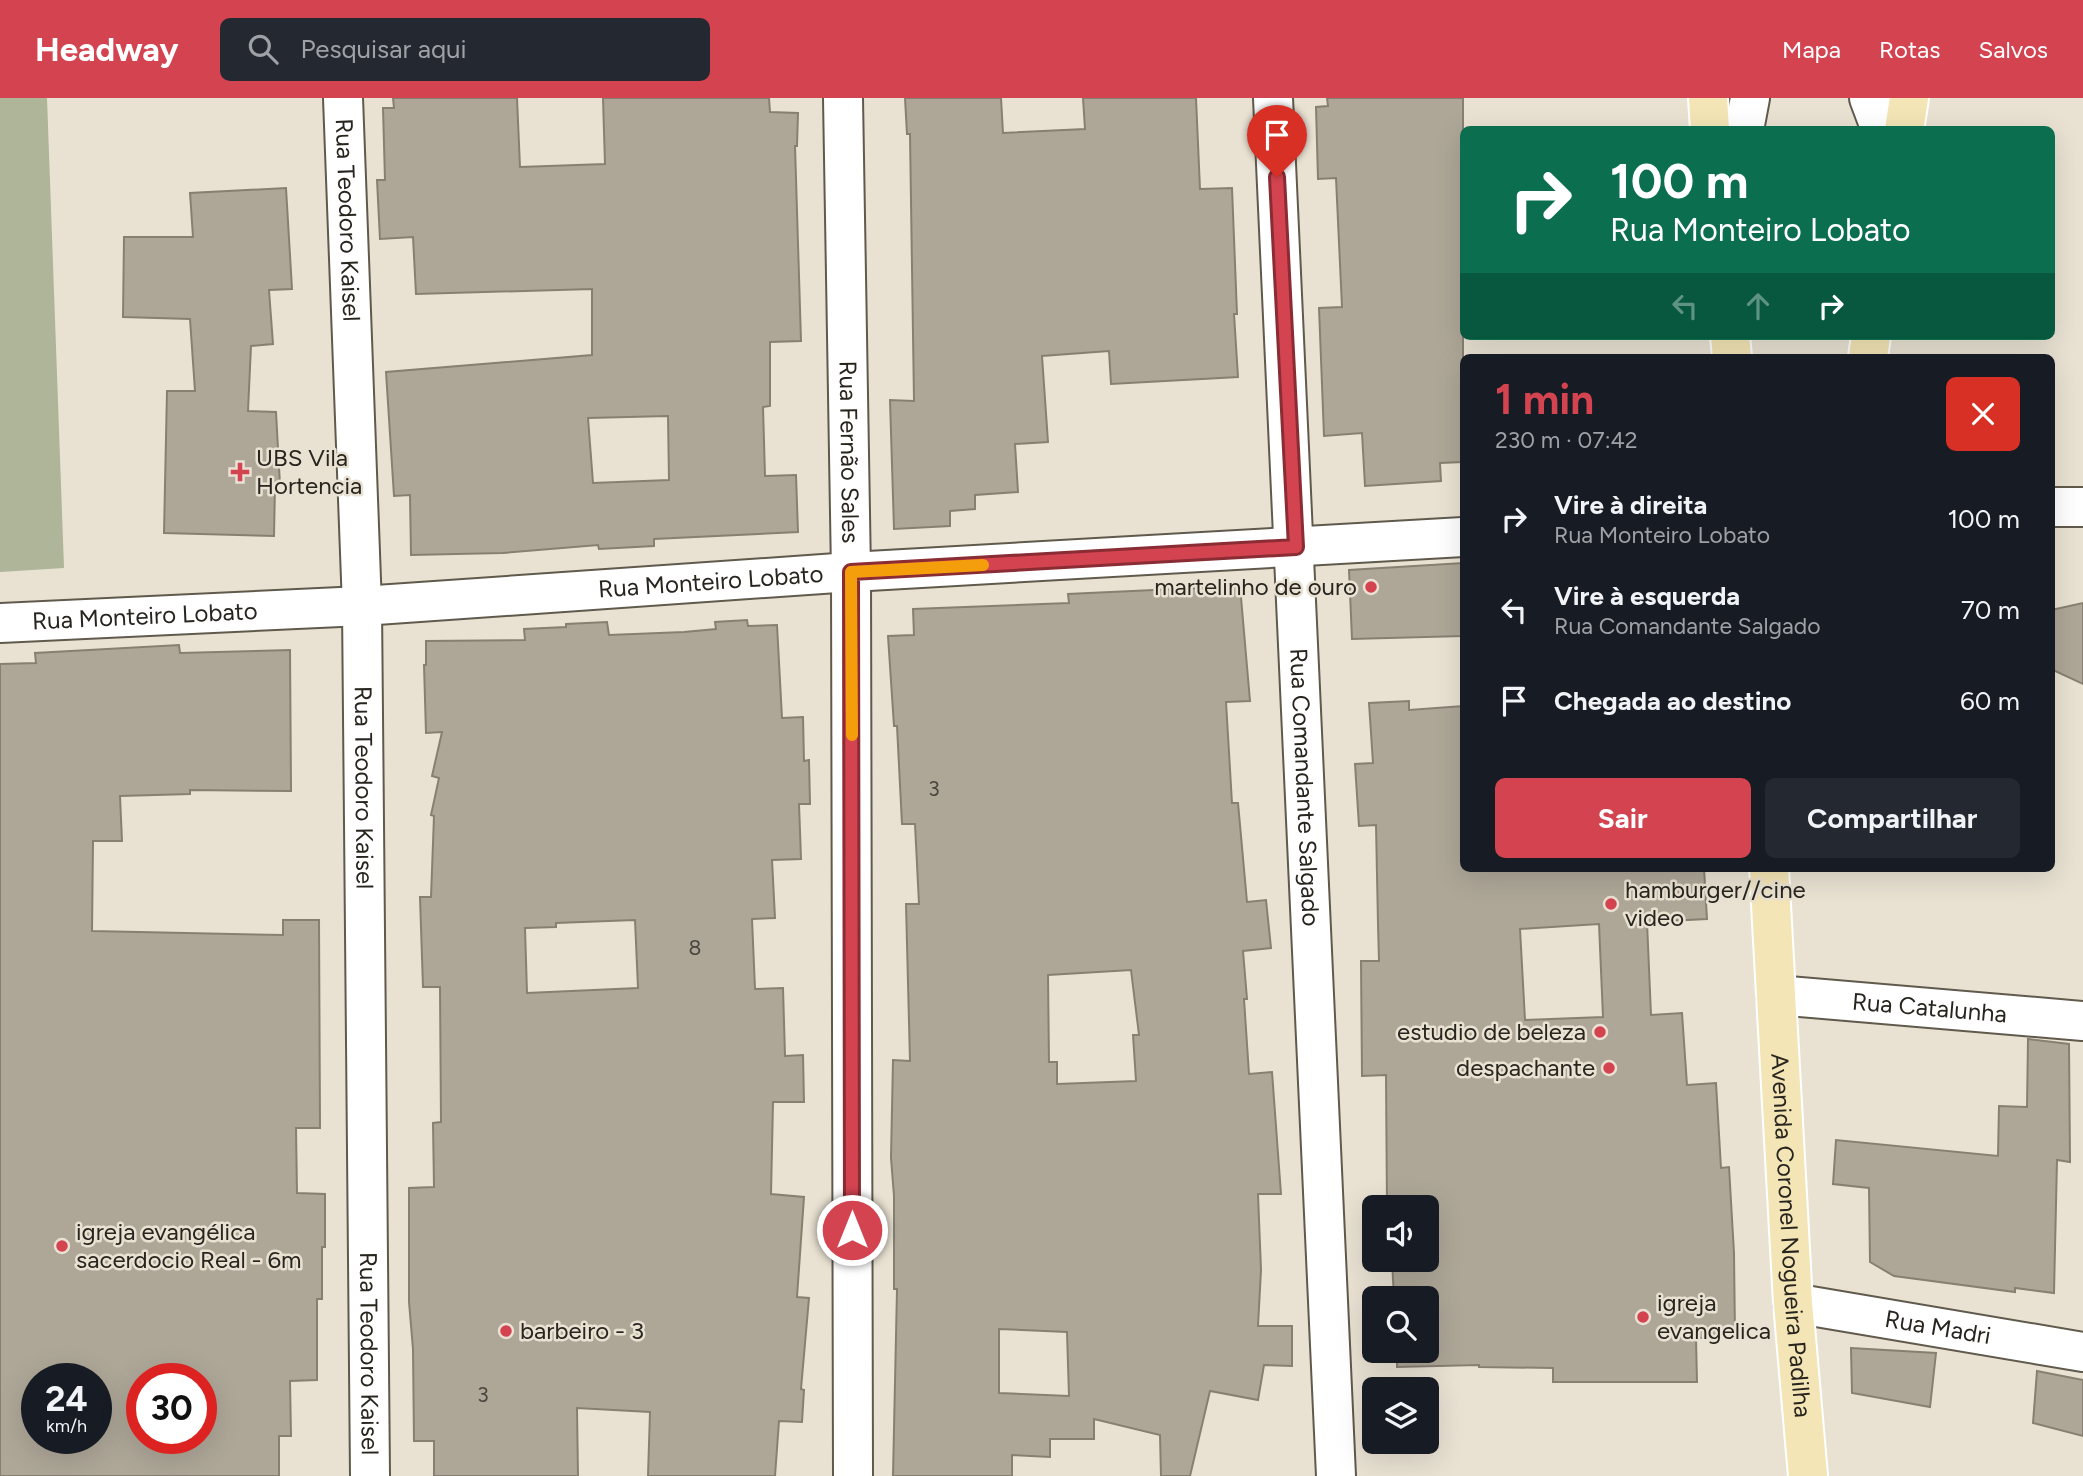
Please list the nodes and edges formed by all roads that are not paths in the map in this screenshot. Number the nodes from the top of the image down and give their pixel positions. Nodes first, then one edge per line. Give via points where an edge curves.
1 (343, 98) edge
2 (844, 98) edge
3 (1273, 98) edge
4 (1708, 98) edge
5 (1750, 98) edge
6 (1869, 98) edge
7 (1909, 98) edge
8 (1710, 126) edge
9 (1745, 126) edge
10 (1880, 126) edge
11 (1905, 126) edge
12 (2083, 506) edge
13 (2055, 507) edge
14 (1460, 537) edge
15 (1296, 547) junction
16 (851, 572) junction
17 (362, 606) junction
18 (0, 623) edge
19 (1769, 872) edge
20 (1791, 872) edge
21 (1776, 995) junction
22 (2083, 1021) edge
23 (1793, 1303) junction
24 (2083, 1352) edge
25 (370, 1476) edge
26 (853, 1476) edge
27 (1336, 1476) edge
28 (1808, 1476) edge

1 - 17 street, Rua Teodoro Kaisel
2 - 16 street, Rua Fernão Sales
3 - 15 street, Rua Comandante Salgado
4 - 8 main road
5 - 9 street
6 - 10 street
7 - 11 main road
12 - 13 street
14 - 15 street, Rua Monteiro Lobato
15 - 16 street, Rua Monteiro Lobato
15 - 27 street, Rua Comandante Salgado
16 - 17 street, Rua Monteiro Lobato
16 - 26 street, Rua Fernão Sales
17 - 18 street, Rua Monteiro Lobato
17 - 25 street, Rua Teodoro Kaisel
19 - 21 main road, Avenida Coronel Nogueira Padilha
20 - 21 main road, Avenida Coronel Nogueira Padilha
21 - 22 street, Rua Catalunha
21 - 23 main road, Avenida Coronel Nogueira Padilha
23 - 24 street, Rua Madri
23 - 28 main road, Avenida Coronel Nogueira Padilha

